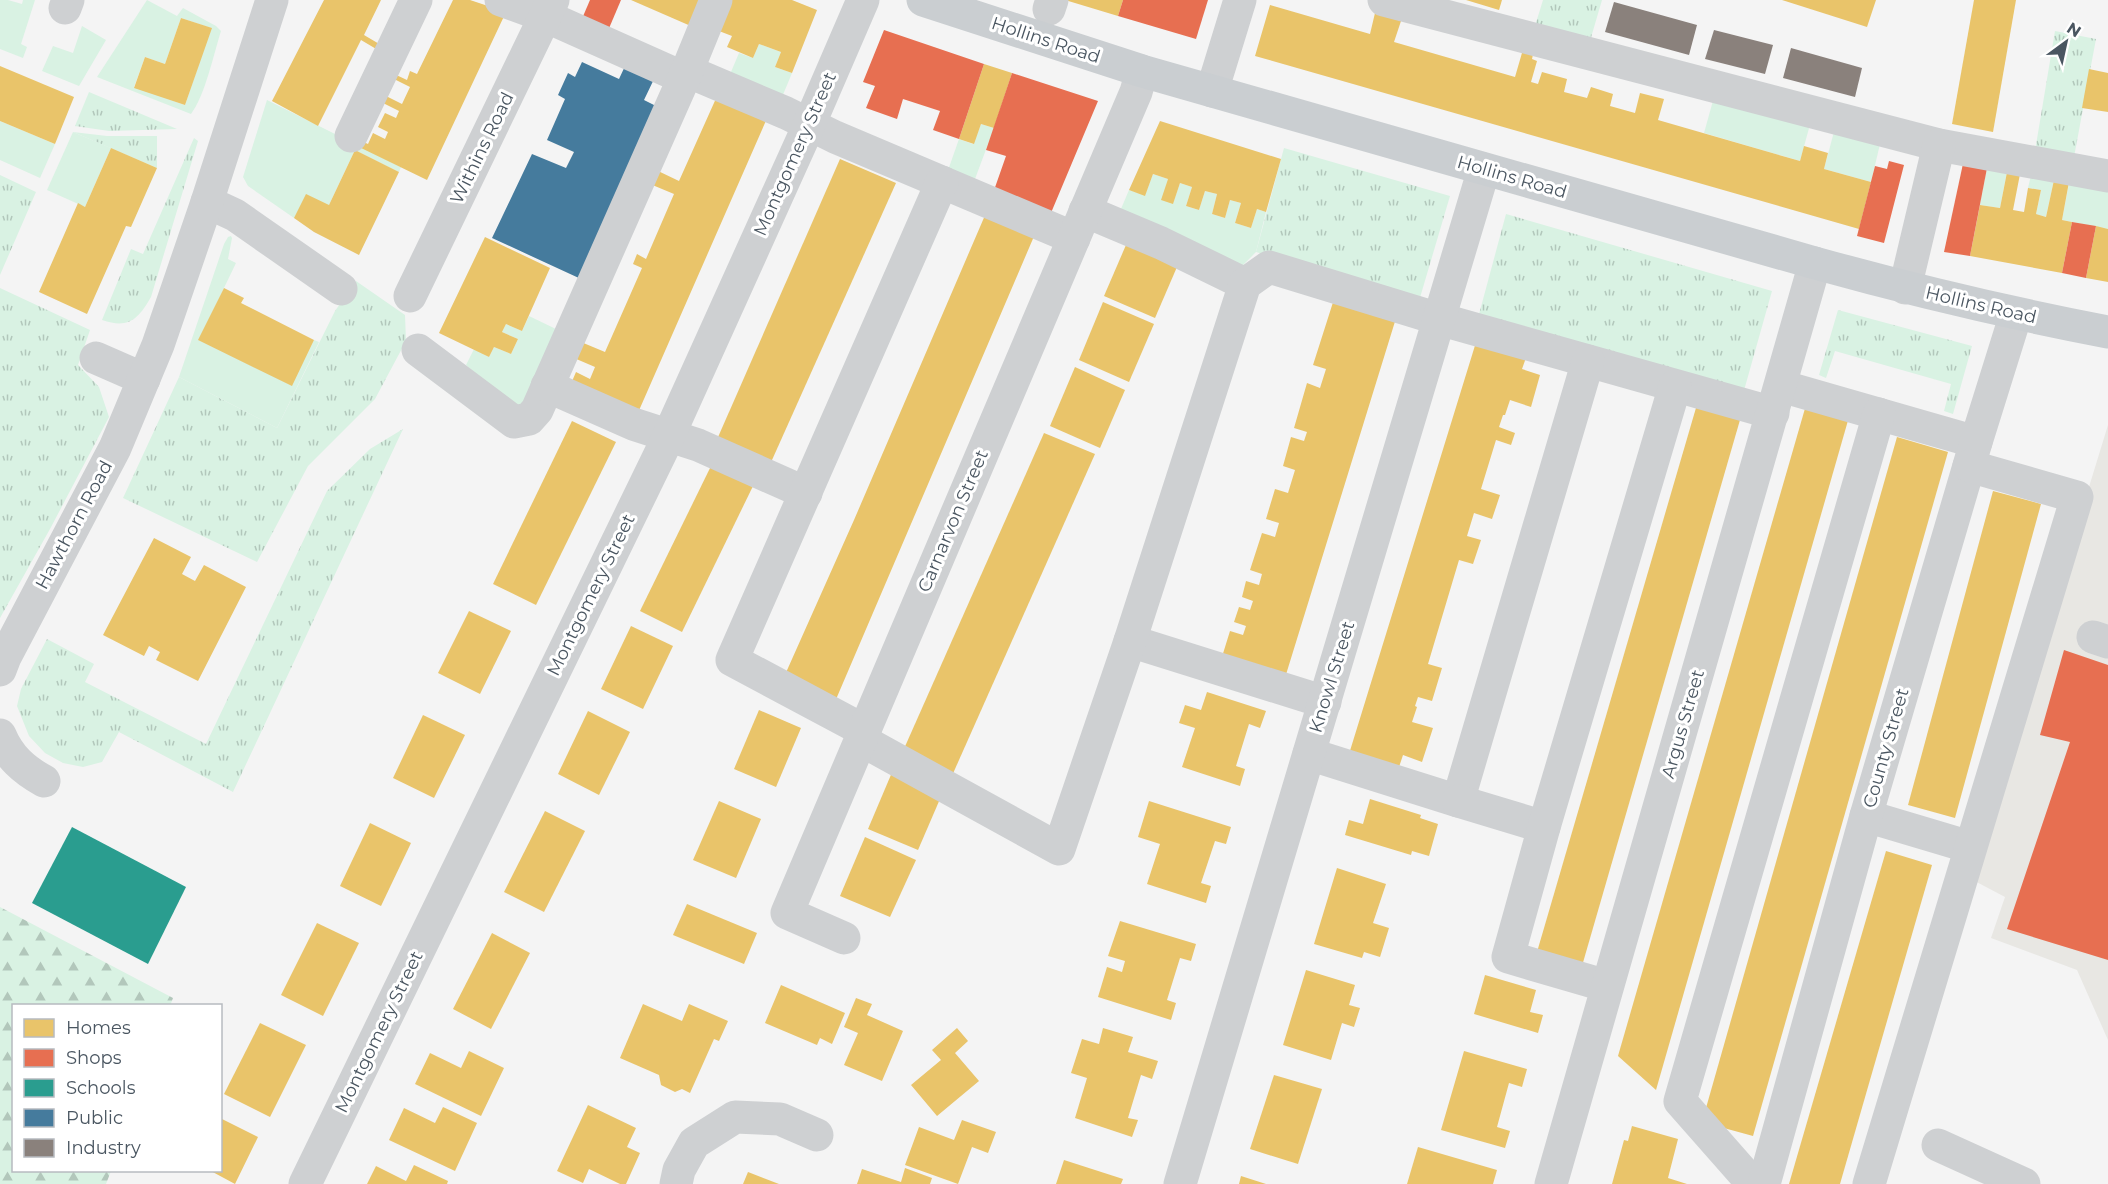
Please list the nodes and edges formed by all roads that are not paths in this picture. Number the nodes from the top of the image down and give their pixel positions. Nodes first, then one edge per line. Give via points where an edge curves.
1 (272, 0) edge
2 (416, 0) edge
3 (501, 0) edge
4 (716, 0) edge
5 (863, 0) edge
6 (922, 0) edge
7 (1240, 0) edge
8 (1404, 2) edge
9 (549, 8) edge
10 (1142, 70) junction
11 (686, 74) junction
12 (1212, 91) junction
13 (809, 125) junction
14 (351, 136) dead end
15 (1939, 145) junction
16 (1484, 169) junction
17 (2108, 176) edge
18 (942, 182) junction
19 (207, 202) junction
20 (1079, 224) junction
21 (1815, 263) junction
22 (1245, 284) junction
23 (1905, 288) junction
24 (340, 289) dead end
25 (410, 296) dead end
26 (2016, 314) junction
27 (1439, 319) junction
28 (2108, 332) edge
29 (418, 350) dead end
30 (96, 358) dead end
31 (1588, 361) junction
32 (144, 379) junction
33 (547, 386) junction
34 (1675, 386) junction
35 (1777, 400) junction
36 (1879, 414) junction
37 (668, 435) junction
38 (1973, 454) junction
39 (806, 493) junction
40 (1130, 641) junction
41 (0, 670) edge
42 (1325, 702) junction
43 (0, 735) edge
44 (863, 735) junction
45 (1309, 754) junction
46 (44, 781) dead end
47 (1458, 801) junction
48 (1866, 816) junction
49 (1544, 826) junction
50 (1970, 848) junction
51 (844, 938) dead end
52 (1607, 986) junction
53 (817, 1135) dead end
54 (1938, 1145) dead end
55 (305, 1184) edge
56 (676, 1184) edge
57 (1180, 1184) edge
58 (1551, 1184) edge
59 (1753, 1184) edge
60 (1764, 1184) edge
61 (1869, 1184) edge
62 (2024, 1184) edge

1 - 19 street, Hawthorn Road
2 - 14 street
3 - 9 street
4 - 11 street
5 - 13 street, Montgomery Street
6 - 10 main road, Hollins Road
7 - 12 street
8 - 15 street
9 - 11 street
9 - 25 street, Withins Road
10 - 12 main road, Hollins Road
10 - 20 street, Carnarvon Street
11 - 13 street via 786,112
11 - 33 street
12 - 16 main road, Hollins Road
13 - 18 street
13 - 37 street, Montgomery Street
15 - 17 street
15 - 23 street
16 - 21 main road, Hollins Road
16 - 27 street, Knowl Street
18 - 20 street
18 - 39 street
19 - 24 street via 235,215
19 - 32 street, Hawthorn Road
20 - 22 street via 1161,243
20 - 44 street, Carnarvon Street
21 - 23 main road, Hollins Road
21 - 35 street, Argus Street
22 - 27 street via 1269,267
22 - 40 street
23 - 26 main road, Hollins Road
26 - 28 main road, Hollins Road
26 - 38 street, County Street
27 - 31 street
27 - 42 street, Knowl Street
29 - 33 street via 514,422 529,419
30 - 32 street
31 - 34 street
31 - 47 street
32 - 41 street, Hawthorn Road via 115,448
33 - 37 street
34 - 35 street
34 - 49 street
35 - 36 street
35 - 52 street, Argus Street
36 - 38 street
36 - 59 street via 1680,1101
37 - 39 street
37 - 55 street, Montgomery Street
38 - 48 street, County Street
38 - 50 street via 2077,496
39 - 44 street via 732,660
40 - 42 street
40 - 44 street via 1059,849
42 - 45 street, Knowl Street
43 - 46 street via 24,770
44 - 51 street, Carnarvon Street via 788,914
45 - 47 street
45 - 57 street, Knowl Street
47 - 49 street
48 - 50 street
48 - 60 street, County Street
49 - 52 street via 1508,957
50 - 61 street
52 - 58 street, Argus Street
53 - 56 street via 780,1119 735,1117 694,1143
54 - 62 street

